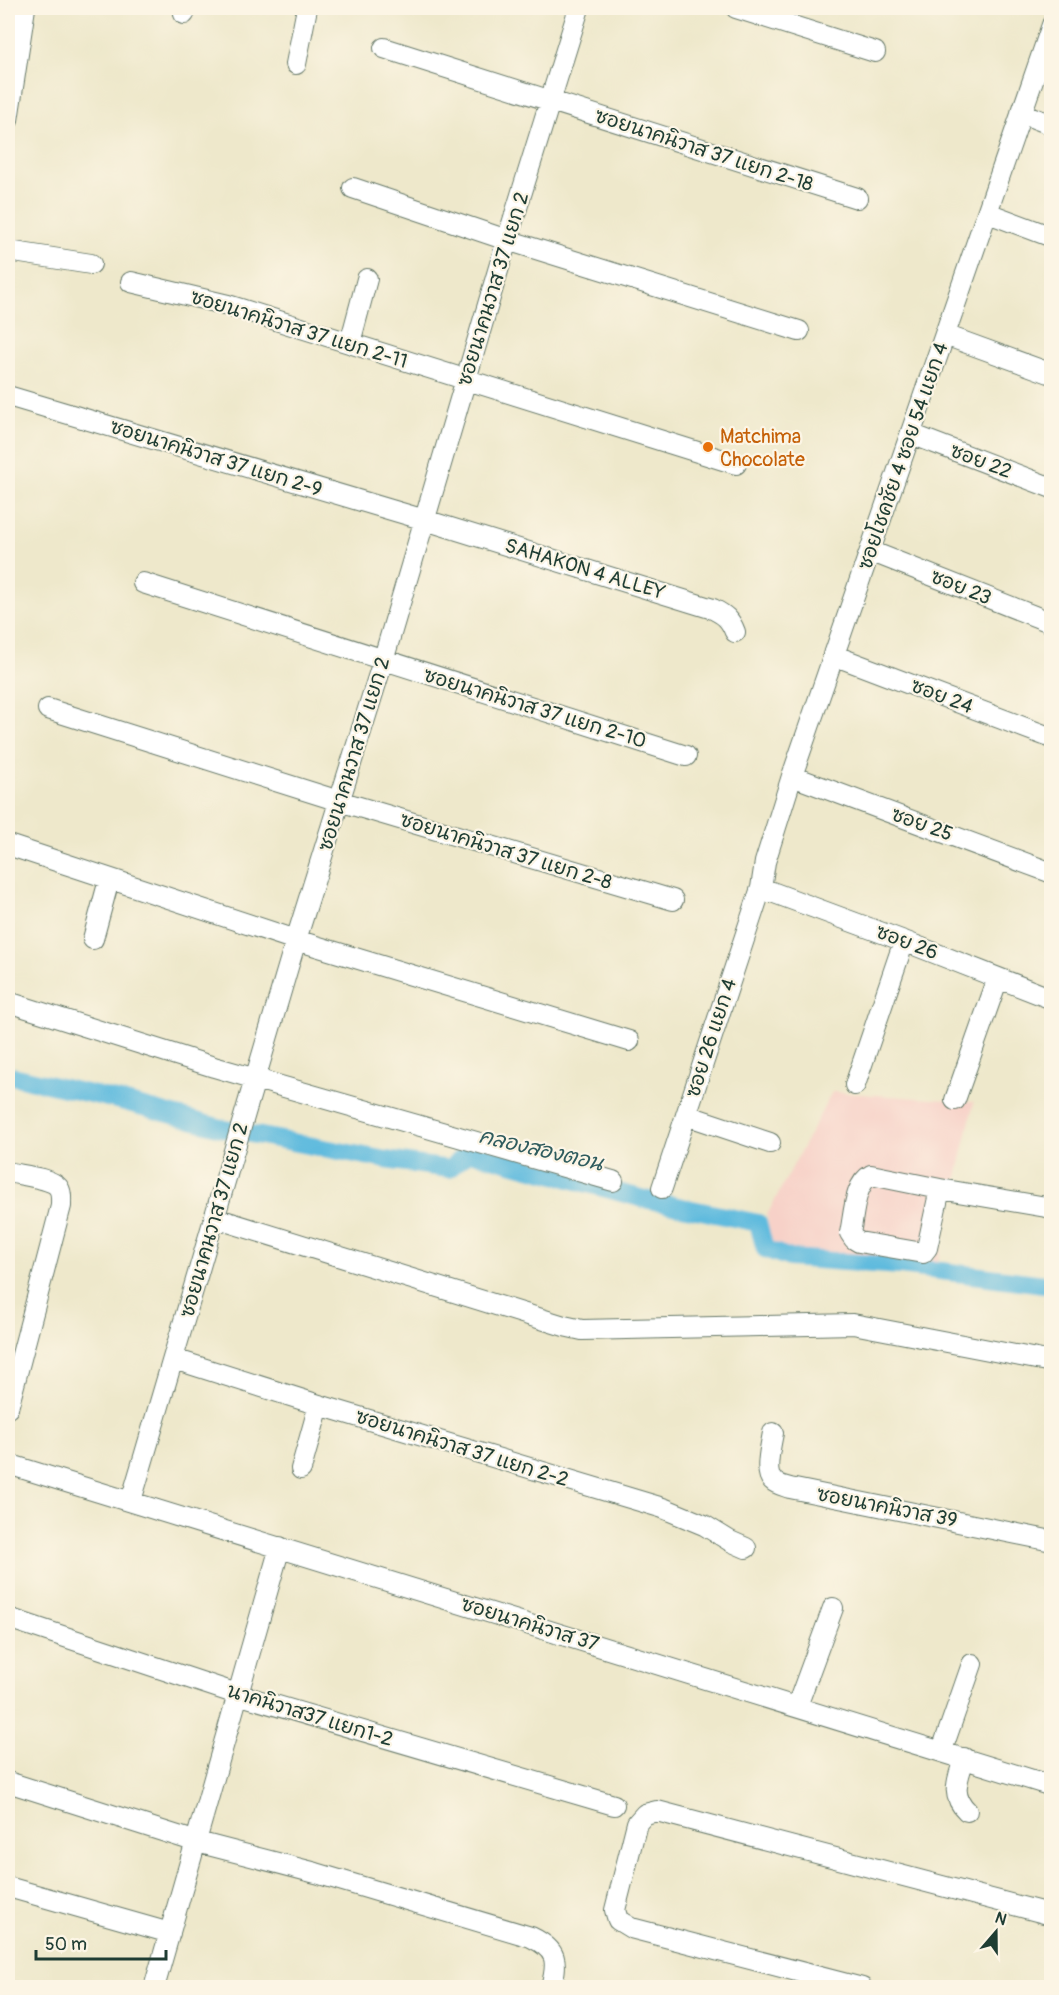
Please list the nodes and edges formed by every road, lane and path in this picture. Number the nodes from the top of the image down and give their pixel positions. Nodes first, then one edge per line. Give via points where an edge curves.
1 (25, 8) edge
2 (307, 8) edge
3 (579, 8) edge
4 (736, 8) edge
5 (1052, 25) edge
6 (384, 48) dead end
7 (875, 52) dead end
8 (296, 64) dead end
9 (551, 101) junction
10 (1021, 113) junction
11 (8, 120) edge
12 (1052, 125) edge
13 (353, 188) dead end
14 (857, 198) dead end
15 (988, 213) junction
16 (1052, 237) edge
17 (507, 240) junction
18 (8, 251) edge
19 (91, 264) dead end
20 (368, 279) dead end
21 (131, 282) dead end
22 (799, 331) dead end
23 (945, 335) junction
24 (350, 343) junction
25 (1052, 374) edge
26 (466, 379) junction
27 (8, 396) edge
28 (911, 434) junction
29 (736, 464) dead end
30 (1052, 488) edge
31 (425, 520) junction
32 (870, 551) junction
33 (143, 583) dead end
34 (1052, 623) edge
35 (735, 632) dead end
36 (833, 655) junction
37 (384, 661) junction
38 (48, 709) dead end
39 (1052, 738) edge
40 (686, 756) dead end
41 (792, 776) junction
42 (339, 801) junction
43 (8, 845) edge
44 (1052, 873) edge
45 (110, 880) junction
46 (761, 888) junction
47 (673, 900) dead end
48 (93, 939) dead end
49 (296, 940) junction
50 (904, 941) junction
51 (998, 978) junction
52 (1052, 999) edge
53 (8, 1002) edge
54 (629, 1041) dead end
55 (255, 1078) junction
56 (855, 1085) dead end
57 (955, 1100) dead end
58 (686, 1115) junction
59 (770, 1143) dead end
60 (8, 1172) edge
61 (613, 1181) dead end
62 (663, 1188) dead end
63 (947, 1191) junction
64 (1052, 1208) edge
65 (215, 1218) junction
66 (174, 1359) junction
67 (1052, 1362) edge
68 (319, 1405) junction
69 (8, 1408) edge
70 (773, 1433) dead end
71 (8, 1464) edge
72 (301, 1469) dead end
73 (131, 1501) junction
74 (1052, 1540) edge
75 (280, 1547) junction
76 (746, 1548) dead end
77 (833, 1608) dead end
78 (8, 1618) edge
79 (972, 1664) dead end
80 (237, 1694) junction
81 (797, 1706) junction
82 (942, 1750) junction
83 (964, 1758) junction
84 (8, 1782) edge
85 (1052, 1786) edge
86 (614, 1805) dead end
87 (967, 1811) dead end
88 (197, 1842) junction
89 (8, 1887) edge
90 (1052, 1915) edge
91 (170, 1933) junction
92 (154, 1988) edge
93 (551, 1988) edge
94 (862, 1988) edge

1 - 11 street
2 - 8 street
3 - 9 street, ซอยนาคนวาส 37 แยก 2
4 - 7 street
5 - 10 street, ซอยโชคชัย 4 ซอย 54 แยก 4
6 - 9 street, ซอยนาคนิวาส 37 แยก 2-18
9 - 14 street, ซอยนาคนิวาส 37 แยก 2-18
9 - 17 street, ซอยนาคนวาส 37 แยก 2
10 - 12 street
10 - 15 street, ซอยโชคชัย 4 ซอย 54 แยก 4
13 - 17 street
15 - 16 street
15 - 23 street, ซอยโชคชัย 4 ซอย 54 แยก 4
17 - 22 street
17 - 26 street, ซอยนาคนวาส 37 แยก 2
18 - 19 street
20 - 24 street
21 - 24 street, ซอยนาคนิวาส 37 แยก 2-11 via 228,305
23 - 25 street
23 - 28 street, ซอยโชคชัย 4 ซอย 54 แยก 4
24 - 26 street, ซอยนาคนิวาส 37 แยก 2-11
26 - 29 street
26 - 31 street, ซอยนาคนวาส 37 แยก 2
27 - 31 street, ซอยนาคนิวาส 37 แยก 2-9
28 - 30 street, ซอย 22
28 - 32 street, ซอยโชคชัย 4 ซอย 54 แยก 4
31 - 35 street, SAHAKON 4 ALLEY via 713,609 730,620
31 - 37 street, ซอยนาคนวาส 37 แยก 2
32 - 34 street, ซอย 23
32 - 36 street, ซอยโชคชัย 4 ซอย 54 แยก 4
33 - 37 street, ซอยนาคนิวาส 37 แยก 2-10
36 - 39 street, ซอย 24
36 - 41 street, ซอยโชคชัย 4 ซอย 54 แยก 4
37 - 40 street, ซอยนาคนิวาส 37 แยก 2-10
37 - 42 street, ซอยนาคนวาส 37 แยก 2
38 - 42 street, ซอยนาคนิวาส 37 แยก 2-8
41 - 44 street, ซอย 25
41 - 46 street, ซอยโชคชัย 4 ซอย 54 แยก 4 via 765,862
42 - 47 street, ซอยนาคนิวาส 37 แยก 2-8
42 - 49 street, ซอยนาคนวาส 37 แยก 2
43 - 45 street
45 - 48 street
45 - 49 street
46 - 50 street, ซอย 26
46 - 58 street, ซอย 26 แยก 4
49 - 54 street
49 - 55 street, ซอยนาคนวาส 37 แยก 2
50 - 51 street, ซอย 26
50 - 56 street
51 - 52 street, ซอย 26
51 - 57 street
53 - 55 street
55 - 61 street
55 - 65 street, ซอยนาคนวาส 37 แยก 2
58 - 59 street
58 - 62 street, ซอย 26 แยก 4
60 - 69 street via 51,1182 61,1194
63 - 63 street via 871,1175 860,1185 850,1233 859,1242 923,1253
63 - 64 street
65 - 66 street, ซอยนาคนวาส 37 แยก 2
65 - 67 street via 582,1330 853,1324
66 - 68 street, ซอยนาคนิวาส 37 แยก 2-2
66 - 73 street, ซอยนาคนวาส 37 แยก 2
68 - 72 street
68 - 76 street, ซอยนาคนิวาส 37 แยก 2-2 via 663,1508
70 - 74 street, ซอยนาคนิวาส 39 via 768,1471 774,1482
71 - 73 street, ซอยนาคนิวาส 37
73 - 75 street, ซอยนาคนิวาส 37
75 - 80 street
75 - 81 street, ซอยนาคนิวาส 37
77 - 81 street
78 - 80 street, นาคนิวาส37 แยก1-2
79 - 82 street
80 - 86 street, นาคนิวาส37 แยก1-2
80 - 88 street
81 - 82 street, ซอยนาคนิวาส 37
82 - 83 street, ซอยนาคนิวาส 37
83 - 85 street, ซอยนาคนิวาส 37
83 - 87 street via 956,1796
84 - 88 street
88 - 91 street
88 - 93 street via 531,1937 544,1943 555,1958
89 - 91 street
90 - 94 street via 657,1811 645,1814 637,1823 615,1910 618,1920 631,1928
91 - 92 street

